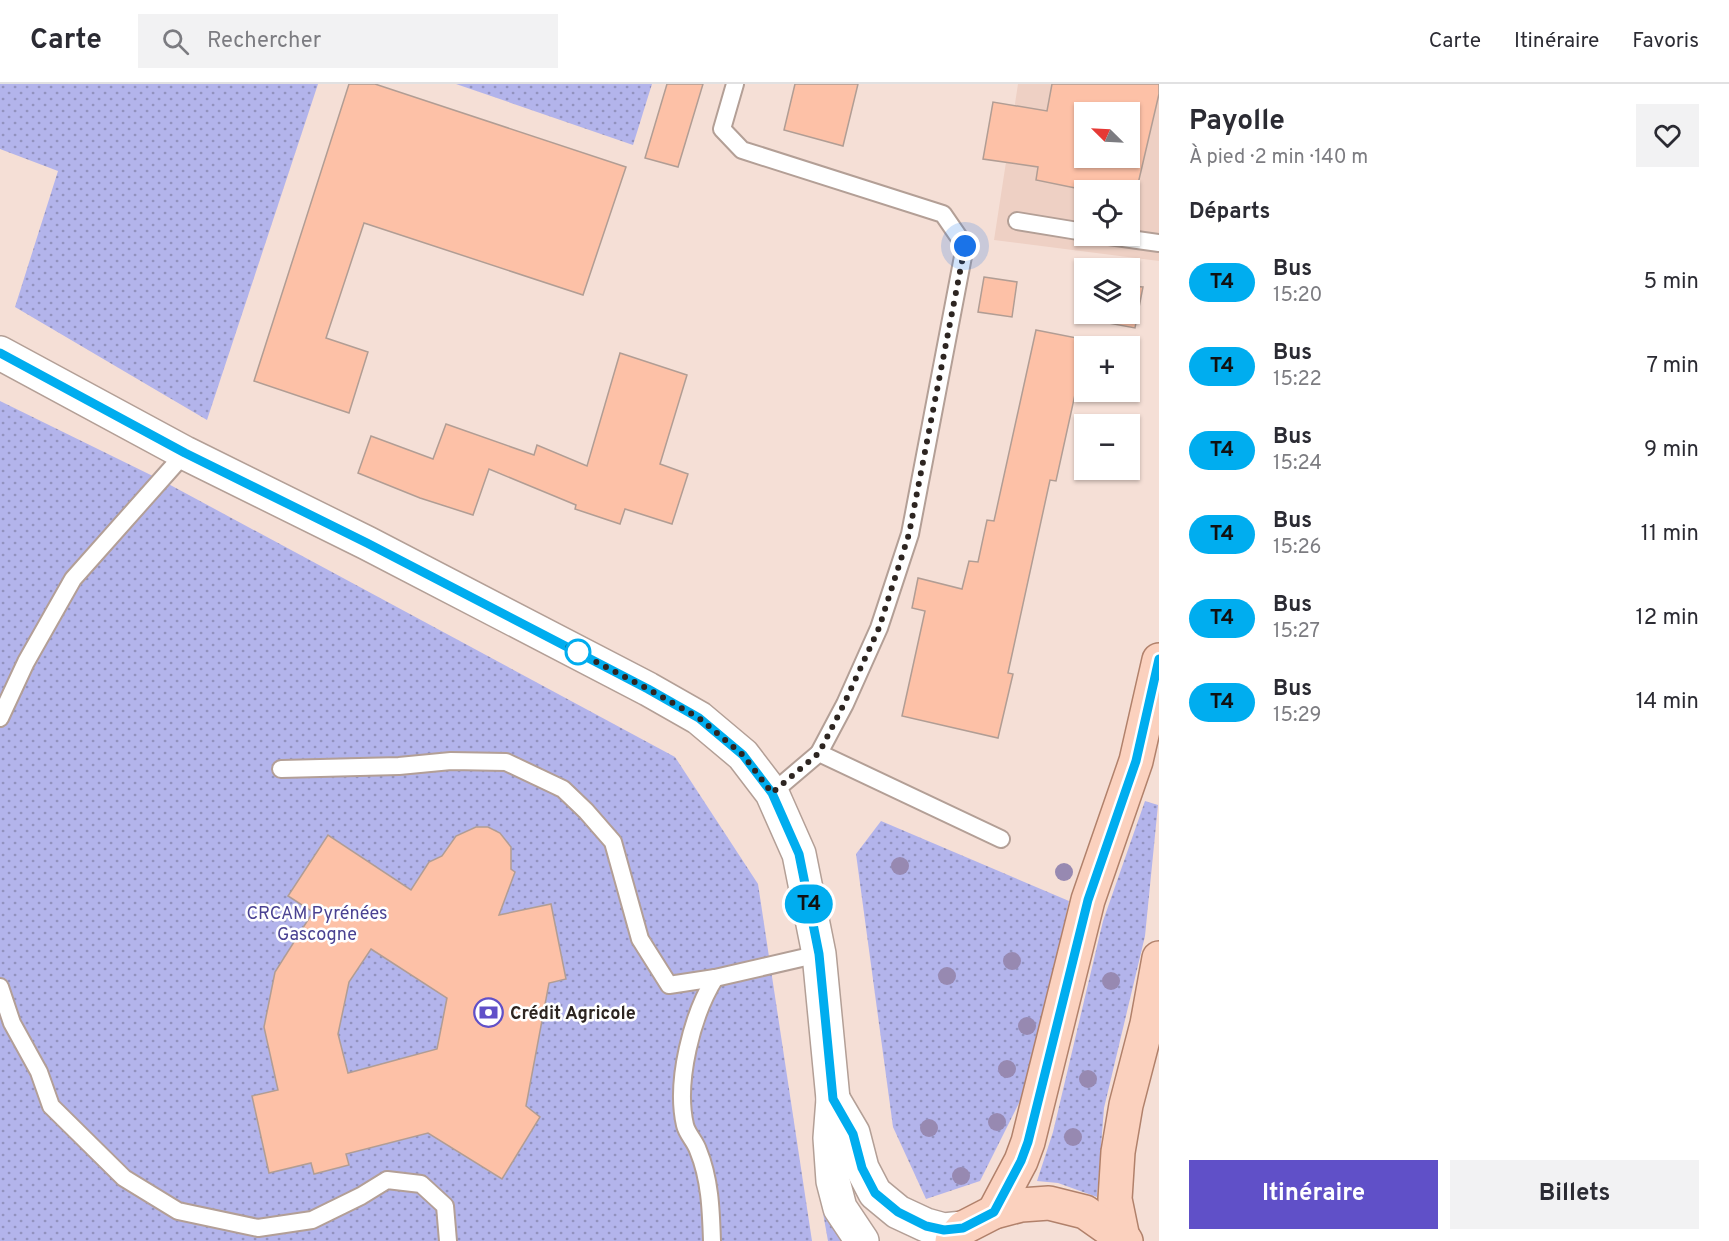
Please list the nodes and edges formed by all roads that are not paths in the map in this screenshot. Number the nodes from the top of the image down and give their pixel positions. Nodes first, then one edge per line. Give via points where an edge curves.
1 (735, 84) edge
2 (1017, 221) dead end
3 (1074, 230) edge
4 (1140, 240) edge
5 (1159, 243) edge
6 (0, 353) edge
7 (185, 453) junction
8 (1159, 660) edge
9 (0, 718) edge
10 (819, 753) junction
11 (281, 769) dead end
12 (772, 793) junction
13 (1001, 839) dead end
14 (819, 954) junction
15 (1159, 958) edge
16 (715, 978) junction
17 (0, 987) edge
18 (833, 1099) junction
19 (994, 1212) junction
20 (957, 1234) edge
21 (1125, 1239) edge
22 (448, 1241) edge
23 (712, 1241) edge
24 (862, 1241) edge

1 - 10 lane via 722,129 742,150 943,214 965,246 909,534 879,628
2 - 3 lane
4 - 5 lane
6 - 7 street
7 - 9 lane via 73,579 26,662
7 - 12 street via 367,543 699,718 743,755
8 - 19 main road via 1136,761 1088,900 1028,1142
10 - 12 lane
10 - 13 lane
11 - 16 lane via 506,762 562,789 613,842 640,939 669,985
12 - 14 street via 799,854
14 - 16 lane
14 - 18 street
15 - 21 main road via 1118,1152 1115,1198
16 - 23 lane via 695,1022 682,1093 685,1126 698,1150 710,1193
17 - 22 lane via 12,1023 39,1072 51,1106 124,1178 178,1211 258,1228 312,1220 387,1180 421,1184 445,1206
18 - 20 street via 853,1134 862,1168 875,1193 898,1212 926,1226
18 - 24 street via 833,1181 840,1208
19 - 20 main road
19 - 21 main road via 1049,1203 1085,1212

